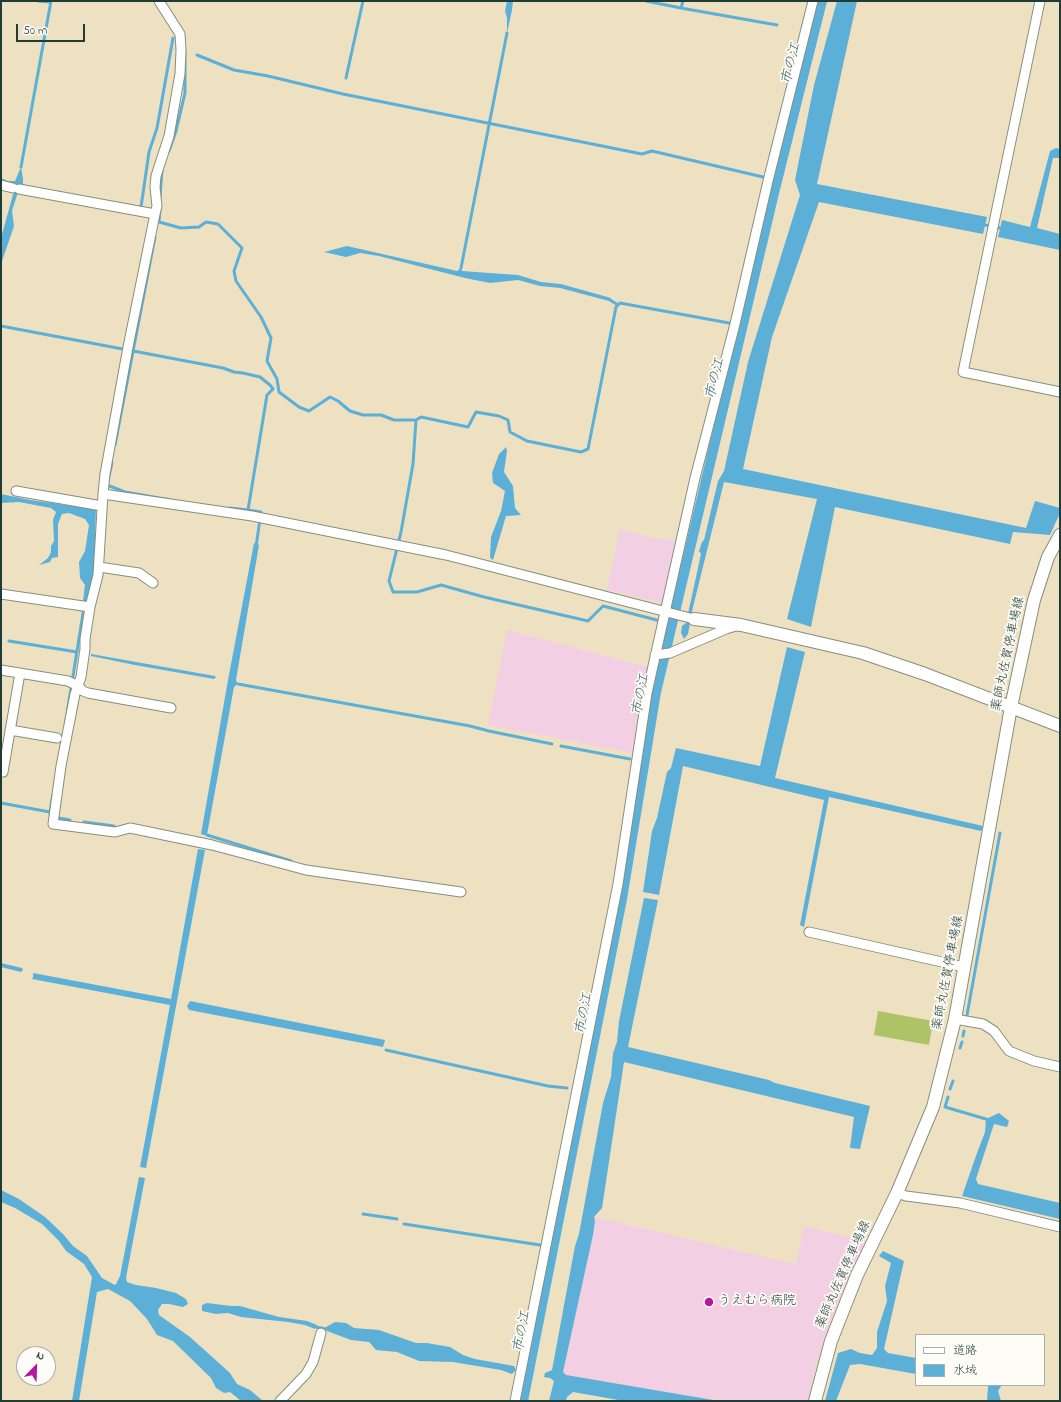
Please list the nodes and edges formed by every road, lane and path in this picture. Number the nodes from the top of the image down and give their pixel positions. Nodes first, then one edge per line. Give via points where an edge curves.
1 (159, 1) edge
2 (813, 1) edge
3 (1040, 1) edge
4 (1, 185) edge
5 (154, 214) junction
6 (1060, 392) edge
7 (16, 491) dead end
8 (103, 494) junction
9 (102, 506) junction
10 (1060, 535) edge
11 (99, 567) junction
12 (153, 583) dead end
13 (1, 594) edge
14 (90, 607) junction
15 (687, 617) joint
16 (663, 619) junction
17 (741, 625) junction
18 (655, 654) junction
19 (1, 670) edge
20 (20, 673) junction
21 (78, 686) junction
22 (1011, 707) junction
23 (171, 708) dead end
24 (1060, 726) edge
25 (10, 730) junction
26 (57, 738) dead end
27 (1, 772) edge
28 (461, 892) dead end
29 (809, 932) dead end
30 (964, 967) junction
31 (955, 1019) junction
32 (1060, 1067) edge
33 (897, 1193) junction
34 (1060, 1227) edge
35 (321, 1333) dead end
36 (280, 1401) edge
37 (515, 1401) edge
38 (815, 1401) edge

1 - 5 street via 180,34 181,50 180,74 169,136 156,176 158,206
2 - 16 street via 695,478
3 - 6 street via 963,372
4 - 5 street
5 - 8 street
7 - 9 street
8 - 9 street
8 - 16 street via 252,516 492,566
9 - 11 street
10 - 22 main road, 薬師丸佐賀停車場線 via 1048,557 1034,600
11 - 12 street via 139,573
11 - 14 street
13 - 14 street
14 - 21 street
15 - 16 street
15 - 17 main road
16 - 18 street
17 - 18 street via 670,653
17 - 22 main road via 863,653
18 - 37 street via 646,693 615,898
19 - 20 street
20 - 21 street via 68,681
20 - 25 street
21 - 23 street via 88,693
21 - 28 street via 53,824 116,832 130,828 212,845 306,870
22 - 24 main road
22 - 30 main road, 薬師丸佐賀停車場線
25 - 26 street
25 - 27 street
29 - 30 street
30 - 31 main road, 薬師丸佐賀停車場線
31 - 32 street via 983,1024 994,1030 1009,1051 1034,1061
31 - 33 main road, 薬師丸佐賀停車場線 via 933,1107
33 - 34 street via 960,1203
33 - 38 main road, 薬師丸佐賀停車場線 via 857,1275 834,1334
35 - 36 street via 306,1374

